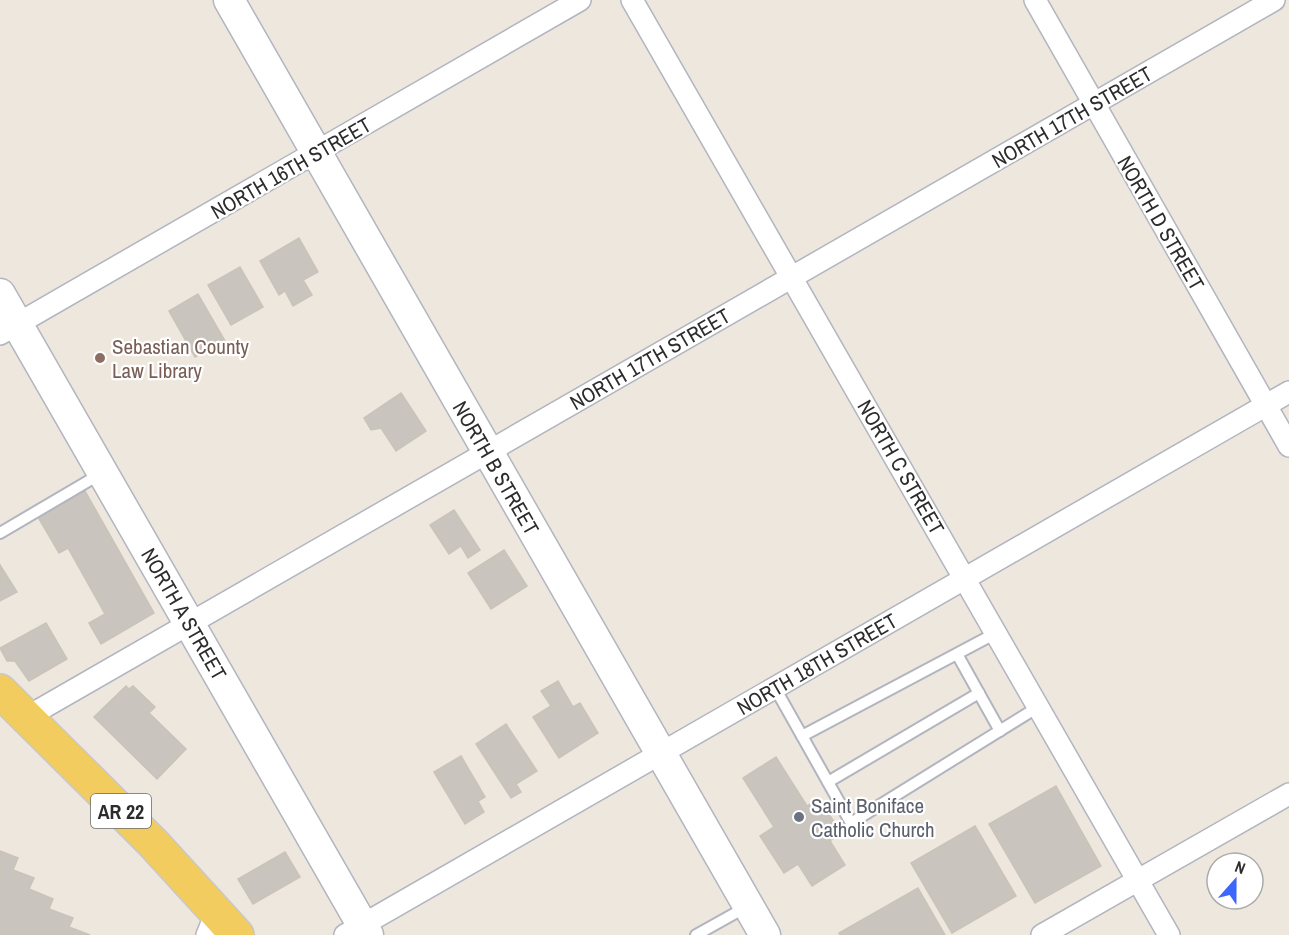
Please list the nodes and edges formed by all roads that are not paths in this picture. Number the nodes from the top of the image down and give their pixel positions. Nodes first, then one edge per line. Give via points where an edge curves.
1 (229, 0) edge
2 (580, 0) edge
3 (632, 0) edge
4 (1035, 0) edge
5 (1274, 0) edge
6 (1094, 104) junction
7 (316, 153) junction
8 (792, 277) junction
9 (0, 294) edge
10 (8, 329) edge
11 (1289, 392) edge
12 (1266, 406) junction
13 (1289, 446) edge
14 (488, 452) junction
15 (103, 473) junction
16 (0, 533) edge
17 (965, 579) junction
18 (189, 624) junction
19 (996, 633) junction
20 (957, 654) junction
21 (775, 688) junction
22 (0, 691) edge
23 (979, 693) junction
24 (1038, 707) junction
25 (27, 717) junction
26 (1000, 731) junction
27 (802, 736) junction
28 (660, 754) junction
29 (828, 782) junction
30 (1289, 794) edge
31 (1138, 881) junction
32 (748, 906) junction
33 (220, 927) edge
34 (358, 932) edge
35 (696, 935) edge
36 (765, 935) edge
37 (1042, 935) edge
38 (1169, 935) edge

1 - 7 street, NORTH B STREET
2 - 7 street, NORTH 16TH STREET
3 - 8 street, NORTH C STREET
4 - 6 street, NORTH D STREET
5 - 6 street, NORTH 17TH STREET
6 - 8 street, NORTH 17TH STREET
6 - 12 street, NORTH D STREET
7 - 10 street, NORTH 16TH STREET
7 - 14 street, NORTH B STREET
8 - 14 street, NORTH 17TH STREET
8 - 17 street, NORTH C STREET
9 - 10 street, NORTH A STREET
10 - 15 street, NORTH A STREET
11 - 12 street, NORTH 18TH STREET
12 - 13 street, NORTH D STREET
12 - 17 street, NORTH 18TH STREET
14 - 18 street, NORTH 17TH STREET
14 - 28 street, NORTH B STREET
15 - 16 lane
15 - 18 street, NORTH A STREET
17 - 19 street, NORTH C STREET
17 - 21 street, NORTH 18TH STREET
18 - 25 street, NORTH 17TH STREET
18 - 34 street, NORTH A STREET
19 - 20 lane
19 - 24 street, NORTH C STREET
20 - 23 lane
20 - 27 lane
21 - 27 lane
21 - 28 street, NORTH 18TH STREET
22 - 25 main road, AR 22
23 - 26 lane
23 - 29 lane
24 - 26 lane
24 - 31 street, NORTH C STREET
25 - 33 main road, AR 22 via 153,843
26 - 29 lane via 851,823
27 - 29 lane
28 - 32 street, NORTH B STREET
28 - 34 street, NORTH 18TH STREET
30 - 31 street
31 - 37 street
31 - 38 street, NORTH C STREET
32 - 35 lane
32 - 36 street, NORTH B STREET

